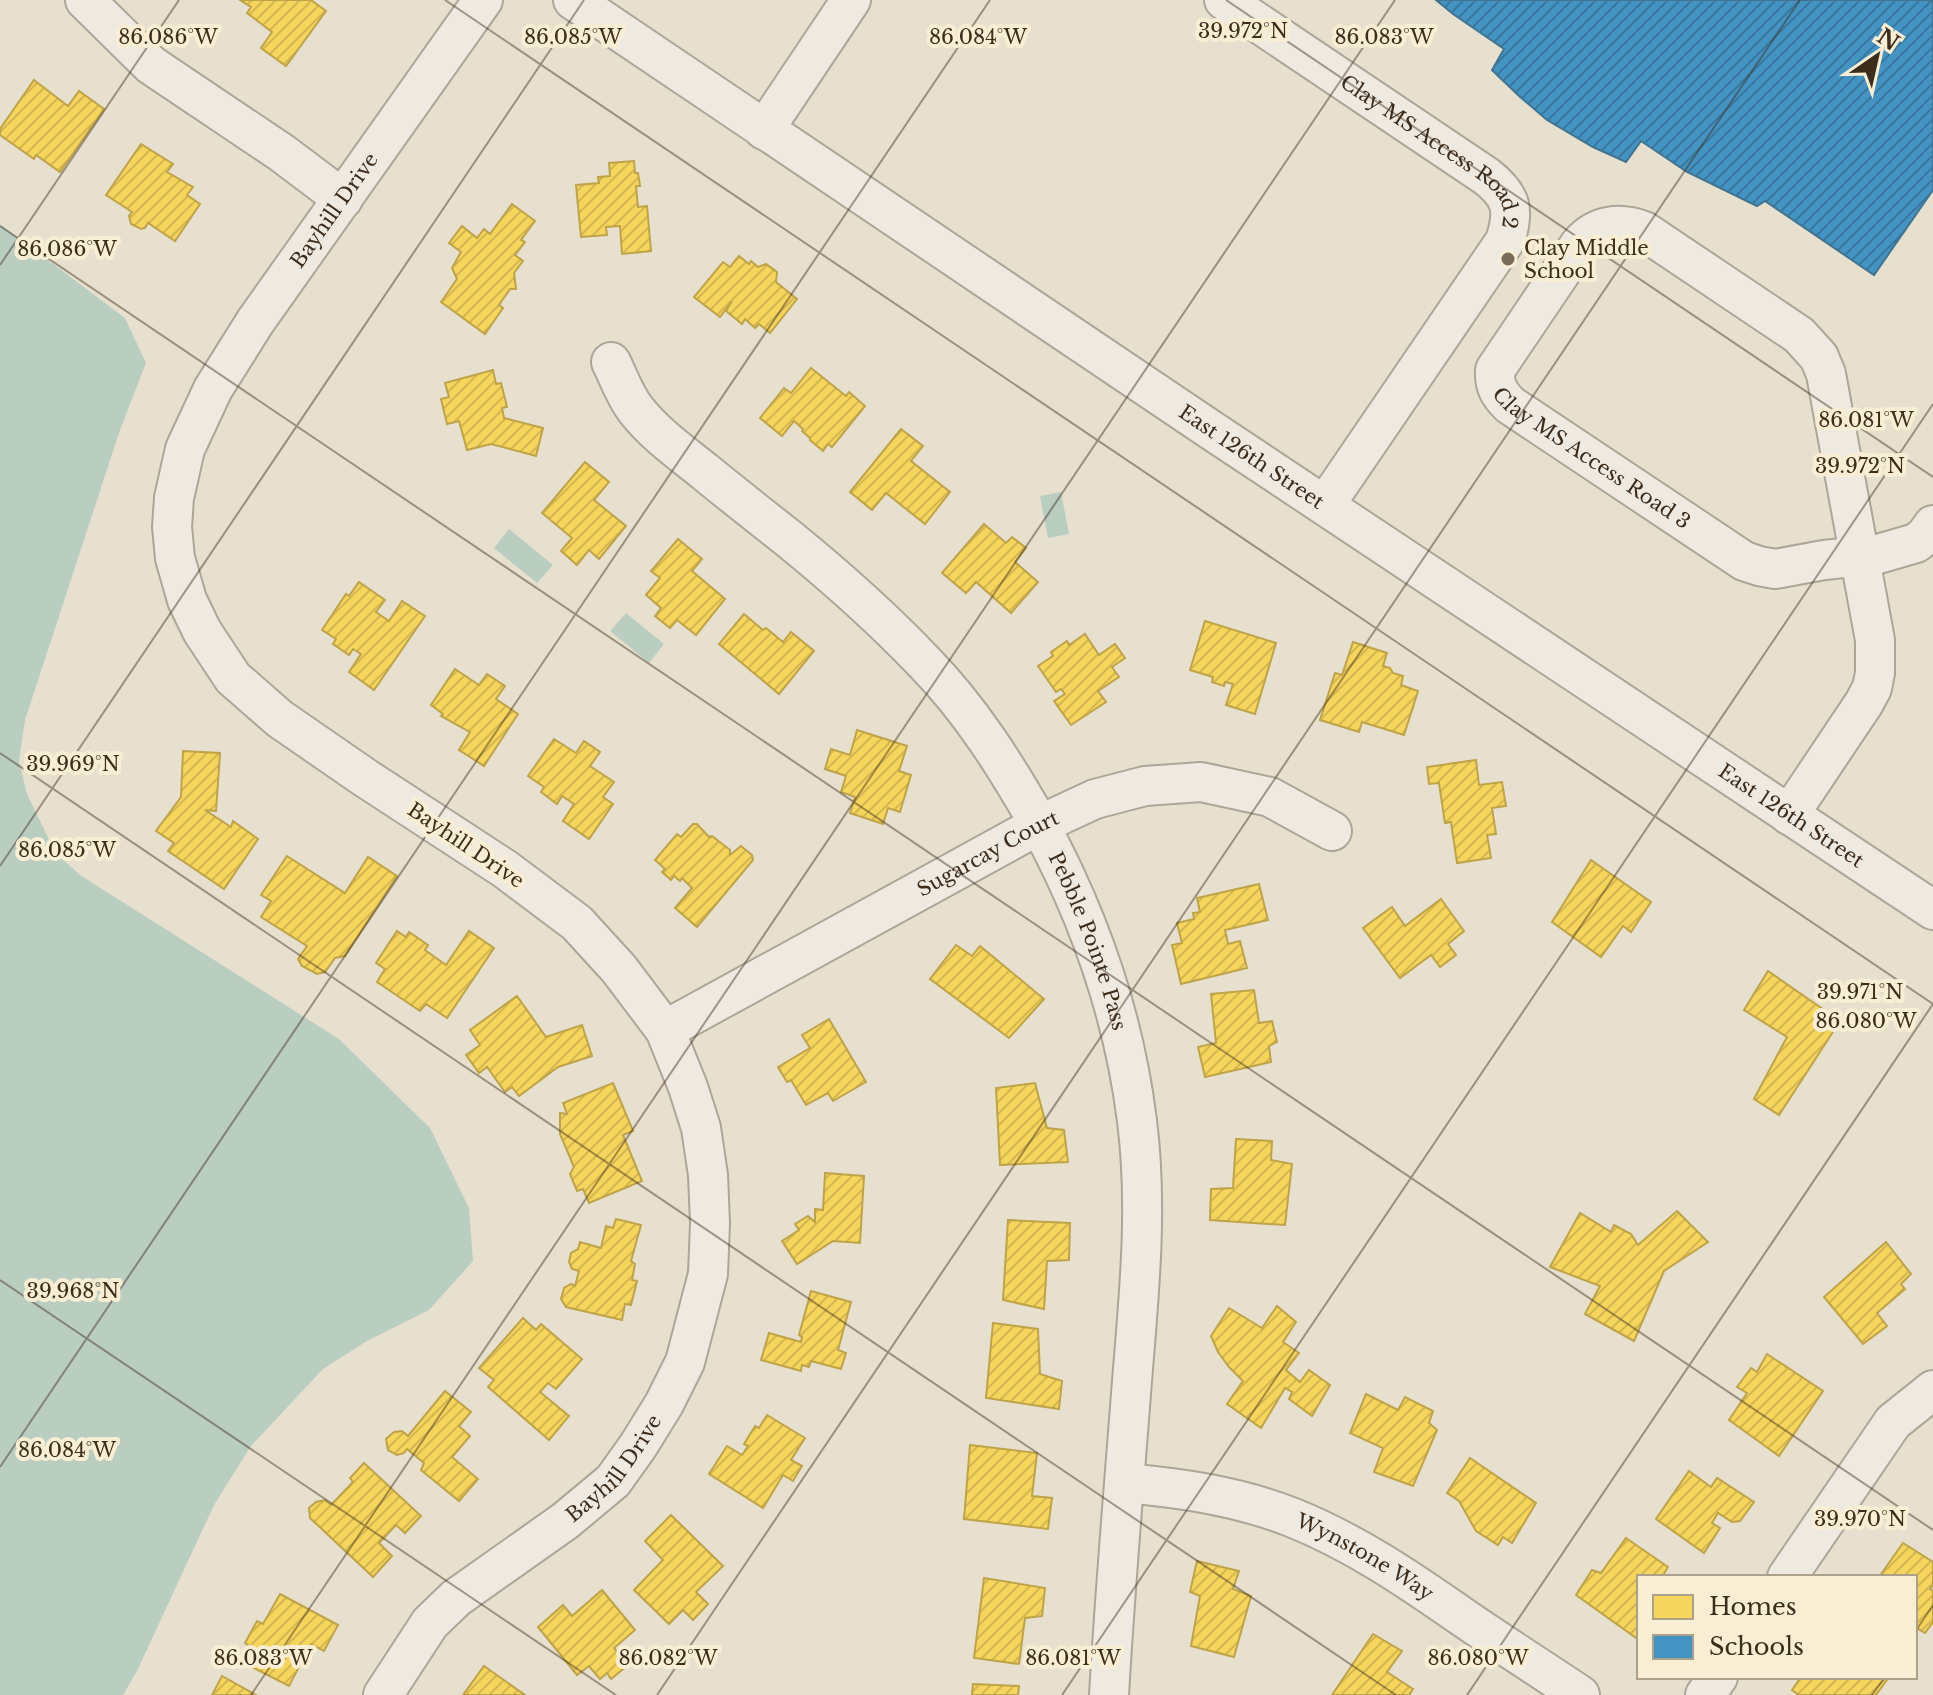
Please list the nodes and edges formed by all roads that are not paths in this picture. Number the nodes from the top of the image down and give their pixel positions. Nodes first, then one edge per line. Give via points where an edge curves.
1 (85, 0) edge
2 (483, 0) edge
3 (573, 0) edge
4 (851, 0) edge
5 (1224, 0) edge
6 (764, 130) junction
7 (343, 199) junction
8 (611, 362) dead end
9 (1325, 505) junction
10 (1933, 525) edge
11 (1861, 559) junction
12 (1789, 815) junction
13 (1039, 825) junction
14 (1332, 831) dead end
15 (1933, 910) edge
16 (665, 1030) junction
17 (1933, 1390) edge
18 (1125, 1483) junction
19 (1788, 1575) edge
20 (383, 1695) edge
21 (1109, 1695) edge
22 (1580, 1695) edge

1 - 7 street via 151,65
2 - 7 street, Bayhill Drive
3 - 6 street, East 126th Street
4 - 6 street
5 - 9 street, Clay MS Access Road 2 via 1486,176 1506,194 1510,208 1505,241
6 - 9 street, East 126th Street
7 - 16 street, Bayhill Drive via 255,322 213,389 185,449 172,527 187,600 233,678 280,719 577,923
8 - 13 street, Pebble Pointe Pass via 633,406 658,434 810,556 932,670 977,723
9 - 12 street, East 126th Street
10 - 11 street via 1916,543
11 - 11 street, Clay MS Access Road 3 via 1826,374 1809,345 1644,231 1608,226 1586,236 1495,370 1502,396 1744,561 1775,569
11 - 12 street, Clay MS Access Road 3 via 1875,640 1872,688
12 - 15 street, East 126th Street
13 - 14 street, Sugarcay Court via 1095,799 1145,786 1201,782 1270,797
13 - 16 street, Sugarcay Court
13 - 18 street, Pebble Pointe Pass via 1097,952 1119,1020 1137,1121 1142,1188 1139,1295
16 - 20 street, Bayhill Drive via 701,1128 708,1175 708,1274 685,1362 613,1481 456,1598 430,1623
17 - 19 street via 1893,1422
18 - 21 street, Pebble Pointe Pass
18 - 22 street, Wynstone Way via 1224,1496 1350,1544

